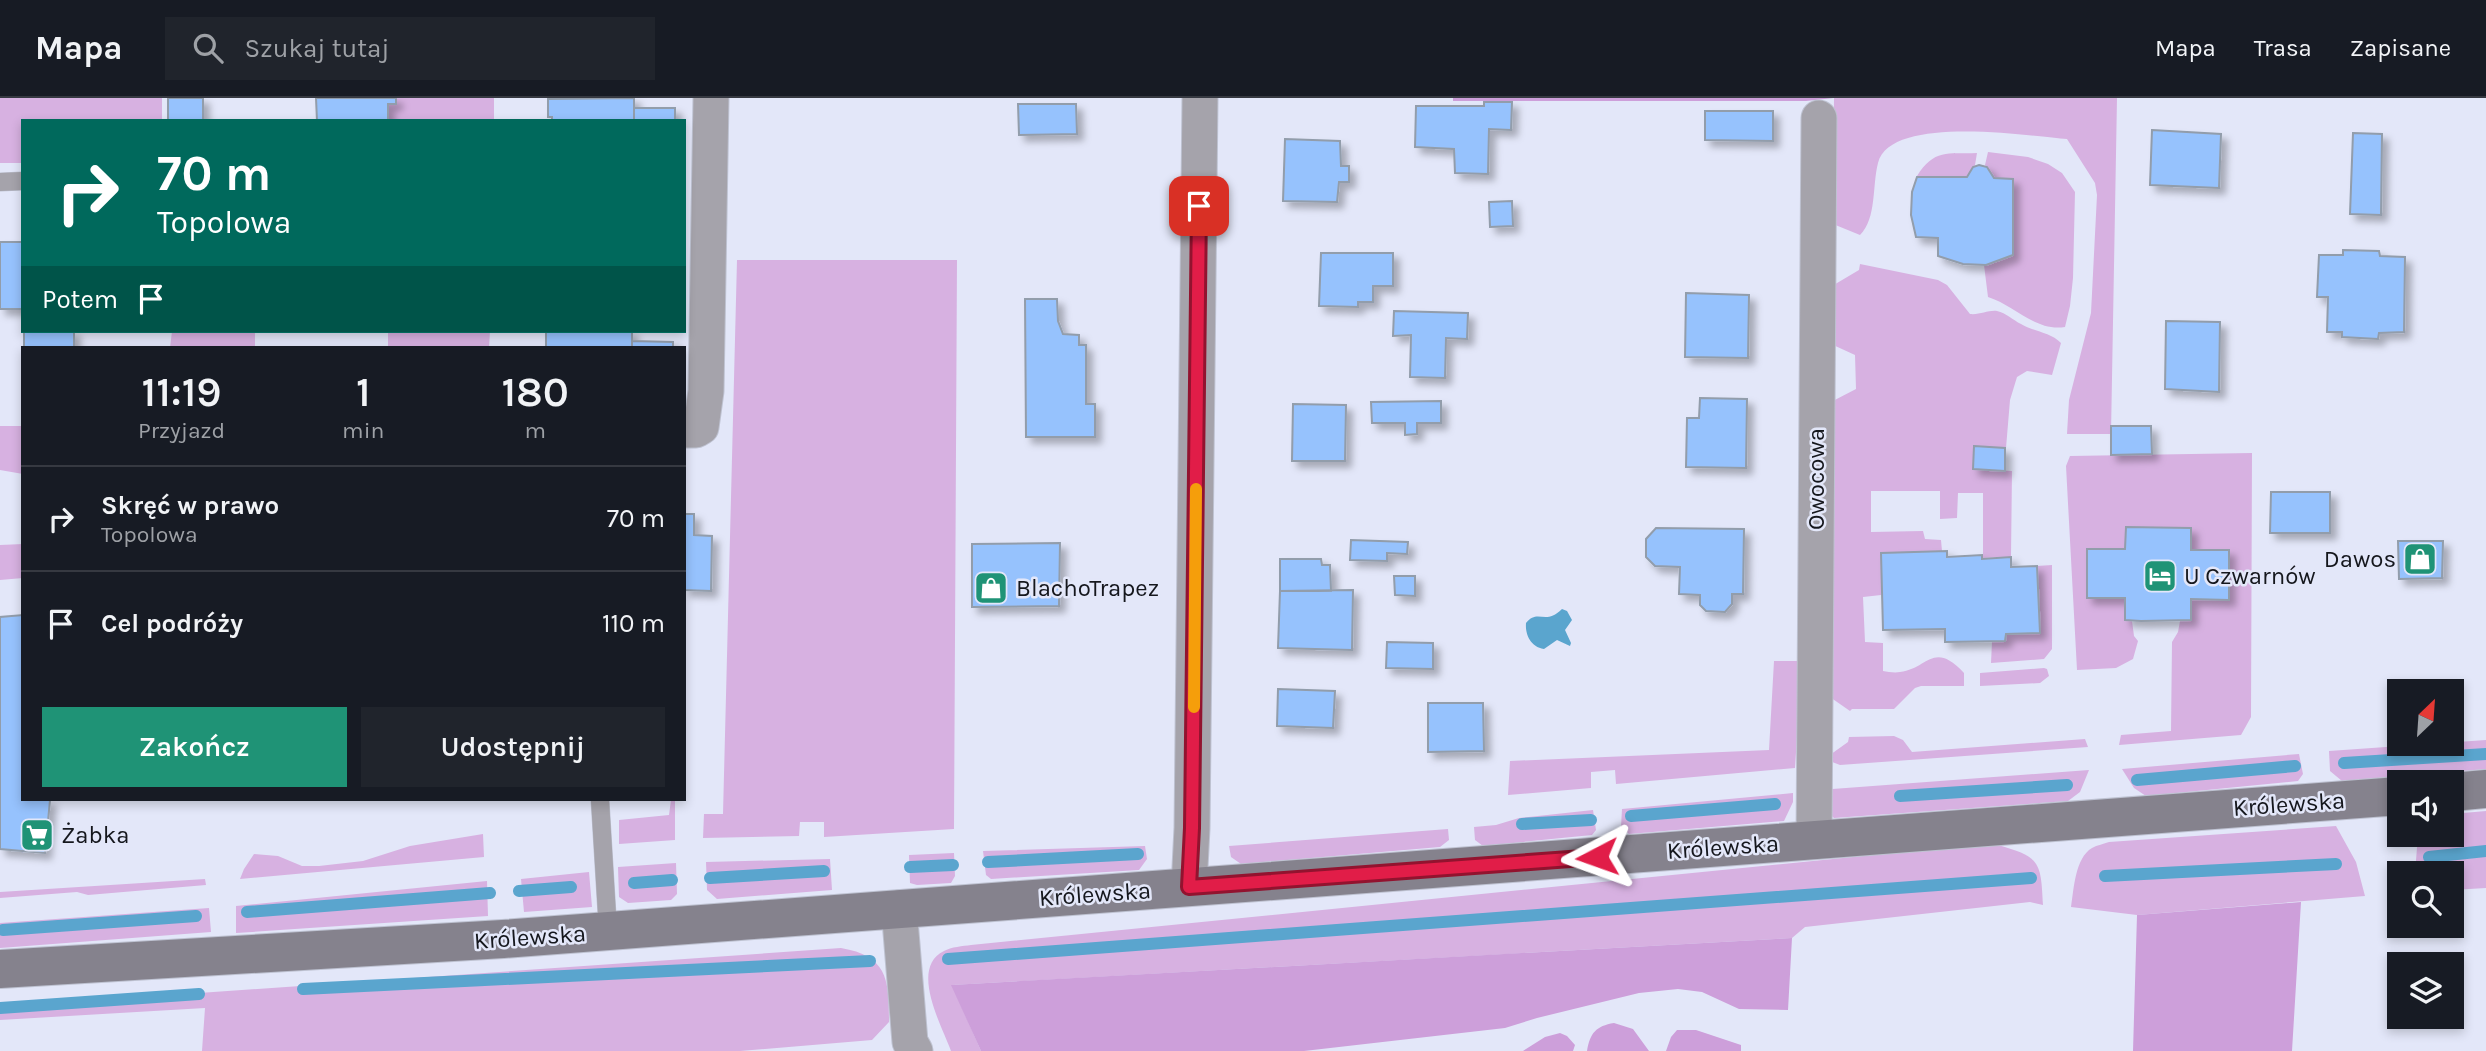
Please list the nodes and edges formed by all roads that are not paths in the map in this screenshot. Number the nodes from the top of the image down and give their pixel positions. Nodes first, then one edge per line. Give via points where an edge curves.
1 (711, 98) edge
2 (1200, 98) edge
3 (1819, 118) dead end
4 (21, 181) edge
5 (0, 182) edge
6 (686, 430) edge
7 (2486, 789) edge
8 (2464, 791) edge
9 (2387, 797) edge
10 (600, 801) edge
11 (1814, 841) junction
12 (1189, 887) junction
13 (899, 908) junction
14 (608, 931) junction
15 (0, 970) edge
16 (915, 1051) edge

1 - 6 street via 706,391 701,426
2 - 12 street
3 - 11 street, Owocowa
4 - 5 lane
7 - 8 main road
9 - 11 main road, Królewska
10 - 14 lane
11 - 12 main road, Królewska
12 - 13 main road, Królewska
13 - 14 main road, Królewska
13 - 16 street via 910,1042
14 - 15 main road, Królewska

